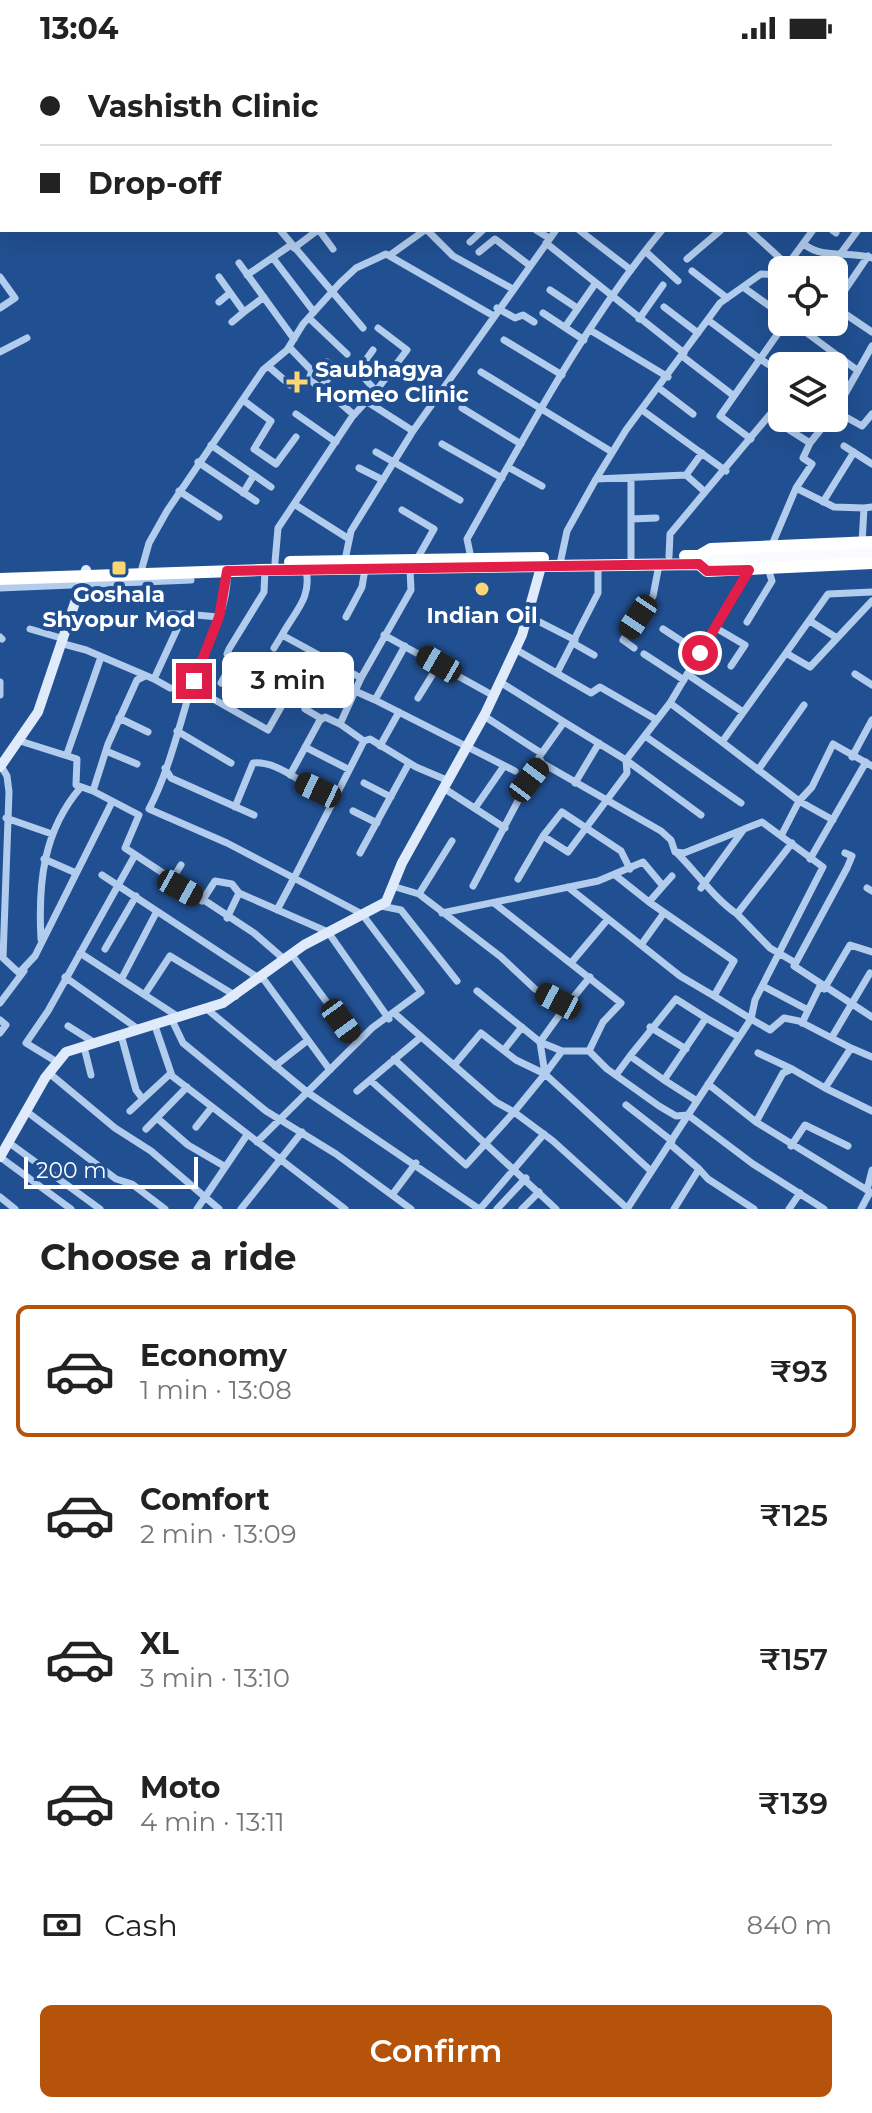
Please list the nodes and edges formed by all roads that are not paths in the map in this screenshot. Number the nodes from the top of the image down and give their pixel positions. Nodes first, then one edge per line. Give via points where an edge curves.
1 (282, 232) edge
2 (315, 232) edge
3 (320, 232) edge
4 (423, 232) edge
5 (428, 232) edge
6 (481, 232) edge
7 (538, 232) edge
8 (554, 232) edge
9 (582, 232) edge
10 (660, 232) edge
11 (717, 232) edge
12 (751, 232) edge
13 (812, 232) edge
14 (857, 232) edge
15 (547, 241) junction
16 (470, 242) dead end
17 (804, 244) junction
18 (293, 246) junction
19 (333, 249) dead end
20 (645, 251) junction
21 (479, 252) dead end
22 (841, 253) junction
23 (390, 255) junction
24 (774, 256) edge
25 (795, 256) edge
26 (870, 257) edge
27 (273, 258) junction
28 (687, 259) dead end
29 (239, 263) dead end
30 (529, 265) junction
31 (631, 270) junction
32 (692, 271) dead end
33 (768, 274) edge
34 (247, 275) junction
35 (0, 277) edge
36 (219, 277) dead end
37 (678, 281) dead end
38 (595, 284) junction
39 (663, 285) dead end
40 (743, 287) junction
41 (848, 287) edge
42 (511, 288) junction
43 (550, 290) dead end
44 (230, 293) junction
45 (331, 293) junction
46 (264, 297) junction
47 (611, 298) junction
48 (727, 298) junction
49 (219, 302) dead end
50 (768, 305) edge
51 (664, 307) dead end
52 (0, 308) edge
53 (577, 308) junction
54 (244, 312) junction
55 (494, 312) junction
56 (543, 313) dead end
57 (312, 315) junction
58 (848, 316) edge
59 (639, 319) junction
60 (708, 320) junction
61 (232, 322) dead end
62 (534, 322) dead end
63 (565, 327) junction
64 (363, 328) dead end
65 (378, 328) dead end
66 (590, 330) junction
67 (872, 332) edge
68 (698, 333) junction
69 (778, 336) edge
70 (809, 336) edge
71 (27, 338) dead end
72 (294, 339) junction
73 (504, 340) dead end
74 (584, 340) junction
75 (872, 346) edge
76 (289, 347) junction
77 (373, 350) dead end
78 (0, 352) edge
79 (347, 354) dead end
80 (683, 354) junction
81 (760, 359) junction
82 (327, 362) dead end
83 (768, 364) edge
84 (268, 366) junction
85 (857, 370) junction
86 (481, 372) dead end
87 (562, 375) junction
88 (668, 377) junction
89 (290, 385) dead end
90 (321, 386) junction
91 (848, 386) edge
92 (659, 388) junction
93 (376, 391) junction
94 (734, 396) junction
95 (243, 400) junction
96 (366, 401) junction
97 (541, 407) junction
98 (462, 408) dead end
99 (642, 410) junction
100 (296, 414) dead end
101 (693, 414) dead end
102 (354, 415) junction
103 (871, 417) edge
104 (768, 418) edge
105 (848, 418) edge
106 (413, 431) junction
107 (793, 432) edge
108 (819, 432) edge
109 (296, 437) dead end
110 (751, 439) junction
111 (336, 442) junction
112 (810, 443) junction
113 (442, 444) dead end
114 (521, 444) junction
115 (211, 445) junction
116 (844, 446) dead end
117 (376, 452) dead end
118 (612, 452) junction
119 (854, 452) junction
120 (702, 453) junction
121 (198, 462) junction
122 (395, 462) junction
123 (872, 464) edge
124 (508, 467) junction
125 (359, 468) dead end
126 (726, 471) junction
127 (254, 475) junction
128 (686, 475) junction
129 (502, 478) junction
130 (631, 478) junction
131 (596, 479) junction
132 (383, 480) junction
133 (542, 486) dead end
134 (271, 487) dead end
135 (796, 488) junction
136 (179, 491) junction
137 (704, 491) junction
138 (243, 493) junction
139 (460, 500) dead end
140 (256, 501) dead end
141 (823, 502) junction
142 (294, 504) junction
143 (868, 508) edge
144 (402, 510) dead end
145 (219, 517) dead end
146 (656, 518) dead end
147 (631, 519) junction
148 (349, 539) junction
149 (869, 545) edge
150 (771, 547) junction
151 (872, 557) edge
152 (471, 558) junction
153 (631, 558) junction
154 (561, 559) junction
155 (716, 559) junction
156 (345, 560) junction
157 (664, 560) junction
158 (699, 560) junction
159 (872, 563) edge
160 (414, 564) junction
161 (270, 566) junction
162 (598, 566) junction
163 (541, 567) junction
164 (142, 568) junction
165 (768, 568) junction
166 (365, 569) junction
167 (306, 570) junction
168 (749, 570) junction
169 (227, 571) junction
170 (0, 576) edge
171 (83, 577) junction
172 (191, 580) dead end
173 (0, 588) edge
174 (872, 592) edge
175 (872, 601) edge
176 (155, 614) dead end
177 (184, 614) junction
178 (528, 616) junction
179 (219, 617) junction
180 (346, 617) dead end
181 (810, 621) junction
182 (747, 622) dead end
183 (716, 628) junction
184 (30, 629) dead end
185 (663, 629) dead end
186 (282, 635) junction
187 (384, 635) junction
188 (837, 638) junction
189 (61, 641) junction
190 (574, 641) junction
191 (405, 646) junction
192 (274, 648) dead end
193 (634, 648) dead end
194 (515, 649) junction
195 (700, 653) junction
196 (786, 653) junction
197 (644, 654) dead end
198 (594, 655) dead end
199 (101, 657) junction
200 (235, 658) junction
201 (439, 664) junction
202 (731, 666) dead end
203 (302, 670) dead end
204 (557, 673) junction
205 (855, 674) dead end
206 (685, 677) junction
207 (150, 678) junction
208 (267, 678) dead end
209 (361, 678) junction
210 (0, 682) edge
211 (500, 682) junction
212 (221, 683) dead end
213 (319, 683) dead end
214 (872, 685) edge
215 (192, 687) junction
216 (170, 688) dead end
217 (355, 691) junction
218 (0, 695) edge
219 (494, 696) junction
220 (418, 698) dead end
221 (375, 700) junction
222 (670, 703) junction
223 (804, 705) dead end
224 (399, 712) junction
225 (743, 712) junction
226 (484, 716) junction
227 (119, 718) junction
228 (322, 719) junction
229 (657, 720) junction
230 (872, 720) edge
231 (564, 722) junction
232 (340, 724) junction
233 (177, 731) junction
234 (148, 732) dead end
235 (645, 736) junction
236 (20, 741) junction
237 (364, 741) junction
238 (722, 742) junction
239 (599, 743) junction
240 (0, 745) edge
241 (380, 746) junction
242 (467, 746) junction
243 (305, 747) junction
244 (106, 751) junction
245 (13, 752) junction
246 (541, 753) junction
247 (67, 754) junction
248 (852, 757) junction
249 (626, 760) junction
250 (231, 763) dead end
251 (409, 763) junction
252 (542, 763) junction
253 (137, 764) dead end
254 (869, 764) edge
255 (0, 766) edge
256 (504, 766) junction
257 (165, 768) junction
258 (348, 769) junction
259 (758, 770) junction
260 (515, 771) dead end
261 (290, 775) junction
262 (364, 783) dead end
263 (575, 783) junction
264 (447, 785) junction
265 (81, 787) junction
266 (318, 790) dead end
267 (93, 791) junction
268 (391, 797) junction
269 (799, 801) junction
270 (112, 802) junction
271 (605, 802) junction
272 (741, 803) dead end
273 (235, 807) junction
274 (475, 808) junction
275 (353, 811) dead end
276 (254, 815) dead end
277 (701, 815) dead end
278 (6, 818) junction
279 (833, 820) junction
280 (377, 823) junction
281 (505, 828) junction
282 (587, 828) junction
283 (744, 829) junction
284 (52, 834) junction
285 (543, 836) junction
286 (781, 836) junction
287 (452, 841) dead end
288 (792, 843) junction
289 (675, 852) junction
290 (360, 853) dead end
291 (845, 853) dead end
292 (135, 855) junction
293 (44, 859) junction
294 (810, 859) junction
295 (181, 865) dead end
296 (2, 866) edge
297 (630, 869) junction
298 (76, 873) junction
299 (102, 875) dead end
300 (615, 875) junction
301 (672, 876) dead end
302 (294, 878) junction
303 (518, 879) dead end
304 (171, 881) junction
305 (120, 885) junction
306 (392, 886) junction
307 (473, 886) dead end
308 (663, 886) junction
309 (704, 886) junction
310 (568, 887) junction
311 (239, 893) junction
312 (419, 894) junction
313 (136, 896) junction
314 (202, 901) junction
315 (649, 902) junction
316 (494, 903) junction
317 (379, 905) junction
318 (277, 910) junction
319 (157, 911) junction
320 (442, 913) junction
321 (664, 913) junction
322 (362, 914) junction
323 (737, 914) junction
324 (227, 918) junction
325 (608, 919) junction
326 (328, 932) junction
327 (42, 942) junction
328 (641, 945) junction
329 (105, 949) dead end
330 (872, 952) edge
331 (80, 953) junction
332 (780, 956) junction
333 (289, 958) junction
334 (794, 962) junction
335 (571, 963) junction
336 (25, 969) junction
337 (871, 972) edge
338 (65, 977) junction
339 (590, 977) junction
340 (122, 978) junction
341 (261, 978) junction
342 (457, 981) dead end
343 (763, 986) junction
344 (822, 987) junction
345 (477, 991) dead end
346 (145, 994) junction
347 (236, 996) junction
348 (714, 996) junction
349 (0, 1003) edge
350 (849, 1005) junction
351 (208, 1010) junction
352 (563, 1010) junction
353 (808, 1010) junction
354 (392, 1016) junction
355 (174, 1017) junction
356 (872, 1017) edge
357 (706, 1018) junction
358 (751, 1019) junction
359 (0, 1020) edge
360 (154, 1023) junction
361 (802, 1023) junction
362 (68, 1026) dead end
363 (522, 1027) junction
364 (650, 1027) junction
365 (138, 1029) junction
366 (0, 1033) edge
367 (121, 1035) junction
368 (421, 1037) junction
369 (739, 1037) junction
370 (832, 1037) junction
371 (308, 1040) junction
372 (540, 1042) junction
373 (357, 1043) junction
374 (90, 1045) junction
375 (851, 1048) junction
376 (686, 1049) junction
377 (504, 1050) junction
378 (562, 1051) junction
379 (589, 1051) junction
380 (758, 1053) dead end
381 (630, 1056) junction
382 (872, 1057) edge
383 (394, 1059) junction
384 (57, 1062) junction
385 (455, 1064) junction
386 (275, 1066) junction
387 (792, 1069) junction
388 (330, 1070) junction
389 (49, 1073) junction
390 (170, 1074) junction
391 (545, 1074) junction
392 (91, 1075) dead end
393 (616, 1075) junction
394 (370, 1080) junction
395 (664, 1080) junction
396 (708, 1084) junction
397 (187, 1087) junction
398 (825, 1088) junction
399 (357, 1091) dead end
400 (307, 1092) junction
401 (142, 1098) junction
402 (697, 1101) junction
403 (626, 1105) dead end
404 (212, 1107) junction
405 (26, 1111) junction
406 (130, 1111) dead end
407 (872, 1111) edge
408 (514, 1112) junction
409 (688, 1115) junction
410 (157, 1118) junction
411 (281, 1118) junction
412 (756, 1122) junction
413 (196, 1127) dead end
414 (146, 1129) dead end
415 (302, 1132) junction
416 (544, 1134) junction
417 (247, 1135) junction
418 (8, 1142) junction
419 (257, 1142) junction
420 (486, 1142) junction
421 (671, 1142) junction
422 (791, 1146) junction
423 (848, 1146) dead end
424 (0, 1157) edge
425 (278, 1159) junction
426 (416, 1163) junction
427 (224, 1166) junction
428 (516, 1168) junction
429 (699, 1169) junction
430 (872, 1170) edge
431 (651, 1171) junction
432 (526, 1178) junction
433 (539, 1192) junction
434 (870, 1192) edge
435 (800, 1193) junction
436 (392, 1195) junction
437 (0, 1197) edge
438 (205, 1197) junction
439 (15, 1209) edge
440 (71, 1209) edge
441 (100, 1209) edge
442 (165, 1209) edge
443 (197, 1209) edge
444 (219, 1209) edge
445 (241, 1209) edge
446 (345, 1209) edge
447 (411, 1209) edge
448 (479, 1209) edge
449 (497, 1209) edge
450 (522, 1209) edge
451 (556, 1209) edge
452 (627, 1209) edge
453 (674, 1209) edge
454 (754, 1209) edge
455 (789, 1209) edge
456 (824, 1209) edge
457 (861, 1209) edge

1 - 18 street
2 - 18 street
3 - 19 street
4 - 23 street
5 - 42 street via 453,256
6 - 16 street
7 - 15 street
8 - 15 street
9 - 31 street
10 - 20 street
11 - 28 street
12 - 24 street
13 - 17 street
14 - 22 street
15 - 30 street
15 - 38 street
17 - 22 street via 815,253
17 - 25 street
18 - 27 street
18 - 45 street
20 - 31 street
20 - 37 street
21 - 30 street via 495,239
22 - 26 street
23 - 45 street via 356,268
23 - 55 street
26 - 41 street
27 - 34 street
27 - 57 street
29 - 34 street
30 - 42 street
31 - 47 street
32 - 48 street
33 - 40 street
34 - 46 street
35 - 52 street via 15,298
36 - 44 street
38 - 47 street
38 - 53 street
39 - 59 street
40 - 48 street
40 - 50 street
42 - 55 street
43 - 53 street
44 - 49 street
44 - 54 street
45 - 57 street
45 - 64 street
46 - 54 street
46 - 72 street
47 - 59 street
47 - 66 street
48 - 60 street
51 - 68 street
53 - 63 street
54 - 61 street
55 - 62 street via 523,315
55 - 106 street
56 - 63 street
57 - 72 street
57 - 79 street
58 - 67 street
59 - 80 street
60 - 68 street
60 - 81 street
63 - 74 street
65 - 93 street via 407,350
66 - 74 street
66 - 88 street
68 - 80 street
69 - 81 street
70 - 85 street
71 - 78 street
72 - 76 street
73 - 87 street
74 - 87 street
75 - 85 street
76 - 84 street
76 - 90 street via 312,371 309,379
77 - 93 street via 358,371
80 - 88 street
80 - 94 street
81 - 83 street
81 - 94 street
82 - 90 street via 336,370
84 - 89 street
84 - 95 street
85 - 91 street
86 - 97 street
87 - 97 street
88 - 92 street
90 - 102 street
92 - 99 street
92 - 101 street
93 - 96 street
94 - 110 street via 720,416
95 - 109 street via 271,421 254,449 276,464
95 - 115 street
96 - 102 street
96 - 106 street
97 - 114 street
97 - 118 street
98 - 114 street
99 - 118 street
99 - 120 street
100 - 111 street
102 - 111 street
103 - 105 street via 862,426
104 - 110 street
106 - 122 street
107 - 112 street
108 - 112 street
110 - 126 street
111 - 142 street
112 - 135 street via 803,458 812,464
113 - 129 street
114 - 124 street
115 - 121 street
115 - 127 street
116 - 119 street
117 - 122 street
118 - 131 street
119 - 123 street
119 - 141 street
120 - 126 street
120 - 128 street
121 - 136 street
121 - 138 street
122 - 132 street
122 - 139 street
124 - 129 street
124 - 133 street
125 - 132 street
126 - 137 street
127 - 134 street
127 - 138 street
128 - 130 street
128 - 137 street
129 - 152 street via 467,539
130 - 131 street
130 - 147 street
131 - 154 street via 567,531
132 - 148 street
135 - 141 street
135 - 150 street
136 - 145 street
136 - 164 street via 149,543
137 - 157 street via 670,534
138 - 140 street
141 - 143 street
142 - 148 street
142 - 161 street via 278,528
143 - 149 street
144 - 160 street via 434,529
146 - 147 street
147 - 153 street
148 - 156 street
149 - 150 highway
149 - 155 main road
150 - 158 highway via 711,549
151 - 155 main road
152 - 154 highway
152 - 160 highway
153 - 154 highway
153 - 157 highway
155 - 158 main road
156 - 160 highway
156 - 161 highway
157 - 158 highway
157 - 162 highway
157 - 193 street via 653,596 623,640
158 - 168 highway via 707,571
159 - 165 highway
160 - 163 highway
160 - 166 highway
160 - 187 street via 411,590
161 - 164 highway
161 - 167 highway
161 - 169 highway
161 - 200 street via 264,592 227,654
162 - 163 highway
162 - 190 street via 598,593
163 - 178 street
164 - 171 highway
165 - 168 highway
165 - 182 street via 772,581
166 - 167 highway
166 - 180 street
167 - 186 street via 307,598
168 - 183 street
169 - 171 highway
169 - 179 street
170 - 171 highway
171 - 172 street
171 - 173 street
171 - 189 street
174 - 181 street via 828,594
175 - 188 street
176 - 177 street
177 - 179 street
177 - 207 street
178 - 190 street
178 - 194 street
179 - 215 street
181 - 188 street
181 - 196 street
183 - 195 street
183 - 202 street via 745,645
184 - 189 street
185 - 195 street
186 - 192 street
186 - 209 street
187 - 191 street
187 - 209 street
188 - 196 street via 810,667
189 - 199 street
189 - 236 street via 38,712
190 - 198 street
190 - 204 street
191 - 201 street
191 - 221 street
194 - 204 street
194 - 211 street
195 - 206 street
196 - 225 street
197 - 206 street
199 - 207 street
199 - 247 street
200 - 208 street
200 - 212 street
201 - 219 street
201 - 220 street
203 - 215 street via 268,730
204 - 229 street via 591,693 600,687
205 - 214 street
206 - 222 street
206 - 225 street
207 - 216 street
207 - 227 street via 137,680
209 - 217 street
210 - 218 street
211 - 219 street
211 - 231 street
213 - 228 street via 305,709
215 - 233 street
217 - 221 street
217 - 232 street
219 - 226 street
221 - 224 street
222 - 229 street
222 - 238 street
223 - 259 street
224 - 241 street
224 - 242 street
225 - 238 street
226 - 242 street
226 - 246 street
227 - 234 street
227 - 244 street
228 - 232 street
228 - 243 street
229 - 235 street
230 - 248 street
231 - 239 street
231 - 246 street
232 - 237 street
233 - 250 street
233 - 257 street
235 - 249 street
235 - 272 street
236 - 245 street
236 - 247 street
237 - 241 street
237 - 258 street
238 - 259 street
239 - 249 street
239 - 263 street
240 - 245 street
241 - 251 street
242 - 256 street
242 - 264 street
243 - 258 street
243 - 261 street
244 - 253 street
244 - 267 street
245 - 255 street
246 - 252 street
247 - 265 street via 77,759 76,785
248 - 254 street
248 - 269 street via 833,744
249 - 271 street via 627,773
249 - 277 street
251 - 264 street
251 - 268 street
252 - 263 street
252 - 281 street
254 - 279 street
255 - 278 street via 9,792
256 - 260 street
256 - 274 street
257 - 273 street via 171,778
257 - 302 street via 149,809
258 - 302 street
259 - 269 street
261 - 266 street
261 - 273 street via 263,762 253,763
262 - 268 street
263 - 271 street
264 - 274 street
264 - 306 street
265 - 267 street
265 - 284 street
267 - 270 street
268 - 280 street
269 - 279 street
269 - 286 street
270 - 292 street via 139,815 125,848
270 - 298 street
271 - 282 street
271 - 289 street via 661,831
273 - 276 street
274 - 281 street
275 - 280 street
278 - 284 street
278 - 296 street
279 - 294 street
280 - 290 street
281 - 307 street
282 - 285 street via 568,852
282 - 285 street via 562,812
282 - 297 street via 621,851
283 - 286 street via 762,822
283 - 289 street
283 - 309 street
284 - 293 street
285 - 303 street
286 - 288 street
287 - 312 street
288 - 294 street
288 - 323 street
289 - 309 street
291 - 334 street via 852,856 847,868
292 - 304 street
292 - 305 street
293 - 298 street
293 - 327 street
294 - 332 street via 823,867
295 - 304 street
296 - 336 street via 3,958 19,973
297 - 300 street
297 - 308 street via 643,862
298 - 327 street
299 - 305 street
300 - 310 street
300 - 315 street
301 - 308 street
302 - 318 street
302 - 322 street
304 - 314 street
305 - 313 street
305 - 331 street
306 - 312 street
306 - 317 street via 386,902
308 - 315 street
309 - 323 street
310 - 316 street
310 - 325 street
311 - 314 street via 232,884 215,881
311 - 318 street
311 - 324 street
312 - 320 street
313 - 319 street
313 - 329 street
314 - 324 street
315 - 321 street
316 - 320 street
316 - 335 street
317 - 322 street
317 - 342 street via 401,910
318 - 326 street
319 - 340 street
319 - 341 street
320 - 352 street
321 - 328 street
321 - 348 street via 734,961
322 - 326 street
322 - 354 street via 421,992
323 - 332 street
324 - 333 street
325 - 328 street
325 - 335 street
326 - 333 street
326 - 354 street
327 - 336 street
328 - 348 street
330 - 344 street via 852,943
331 - 338 street
331 - 340 street
332 - 334 street
332 - 343 street
333 - 341 street
333 - 373 street
334 - 344 street
335 - 339 street
336 - 349 street
337 - 350 street
338 - 365 street
338 - 384 street via 26,1043
339 - 352 street
339 - 379 street via 621,1003 603,1022
340 - 346 street
341 - 347 street
341 - 371 street
343 - 353 street
343 - 358 street
344 - 350 street
344 - 353 street
345 - 363 street
346 - 347 street via 170,956
346 - 355 street
347 - 351 street
348 - 358 street
350 - 356 street
350 - 370 street
351 - 355 street
351 - 386 street
352 - 372 street
353 - 361 street
354 - 368 street
354 - 373 street
355 - 360 street
355 - 411 street via 183,1043
357 - 364 street via 676,999
357 - 369 street
357 - 376 street
358 - 361 street via 770,1030 784,1018
358 - 369 street
359 - 366 street via 6,1025
360 - 365 street
360 - 390 street
361 - 370 street
362 - 374 street
363 - 372 street
363 - 377 street
364 - 376 street
364 - 381 street
365 - 367 street
367 - 374 street
367 - 401 street
368 - 383 street
368 - 385 street
369 - 396 street
370 - 375 street
371 - 386 street
371 - 388 street
372 - 378 street
372 - 391 street
373 - 388 street
374 - 384 street via 66,1052
374 - 392 street
375 - 382 street
375 - 398 street
376 - 395 street
377 - 385 street via 481,1033
377 - 391 street
378 - 379 street
378 - 391 street
379 - 393 street
380 - 387 street
381 - 393 street
381 - 395 street
383 - 394 street
383 - 420 street
384 - 389 street
385 - 408 street
386 - 400 street
387 - 398 street
387 - 412 street via 783,1073
388 - 400 street
389 - 405 street
389 - 438 street
390 - 397 street
390 - 401 street
391 - 408 street
391 - 431 street
393 - 409 street via 676,1116
394 - 399 street
394 - 420 street via 466,1165
395 - 402 street
396 - 402 street
396 - 412 street
397 - 404 street
397 - 410 street
398 - 407 street
400 - 411 street
400 - 426 street
401 - 406 street
402 - 409 street
403 - 421 street
404 - 413 street
404 - 417 street
405 - 418 street
405 - 442 street
408 - 416 street
408 - 420 street
409 - 421 street
409 - 435 street
410 - 414 street
410 - 427 street
411 - 415 street
411 - 419 street
412 - 422 street
415 - 425 street
415 - 436 street
416 - 428 street
416 - 452 street
417 - 419 street
417 - 427 street
418 - 424 street
418 - 441 street
419 - 425 street
420 - 428 street
421 - 429 street
421 - 431 street
422 - 423 street via 805,1125
422 - 434 street
424 - 440 street
425 - 445 street
425 - 446 street
426 - 436 street
426 - 448 street
427 - 438 street
428 - 432 street
428 - 448 street
429 - 453 street
429 - 454 street
430 - 434 street
431 - 452 street
432 - 433 street
432 - 449 street
433 - 450 street
433 - 451 street
434 - 457 street
435 - 455 street
435 - 456 street
436 - 447 street
437 - 439 street
438 - 443 street
438 - 444 street

